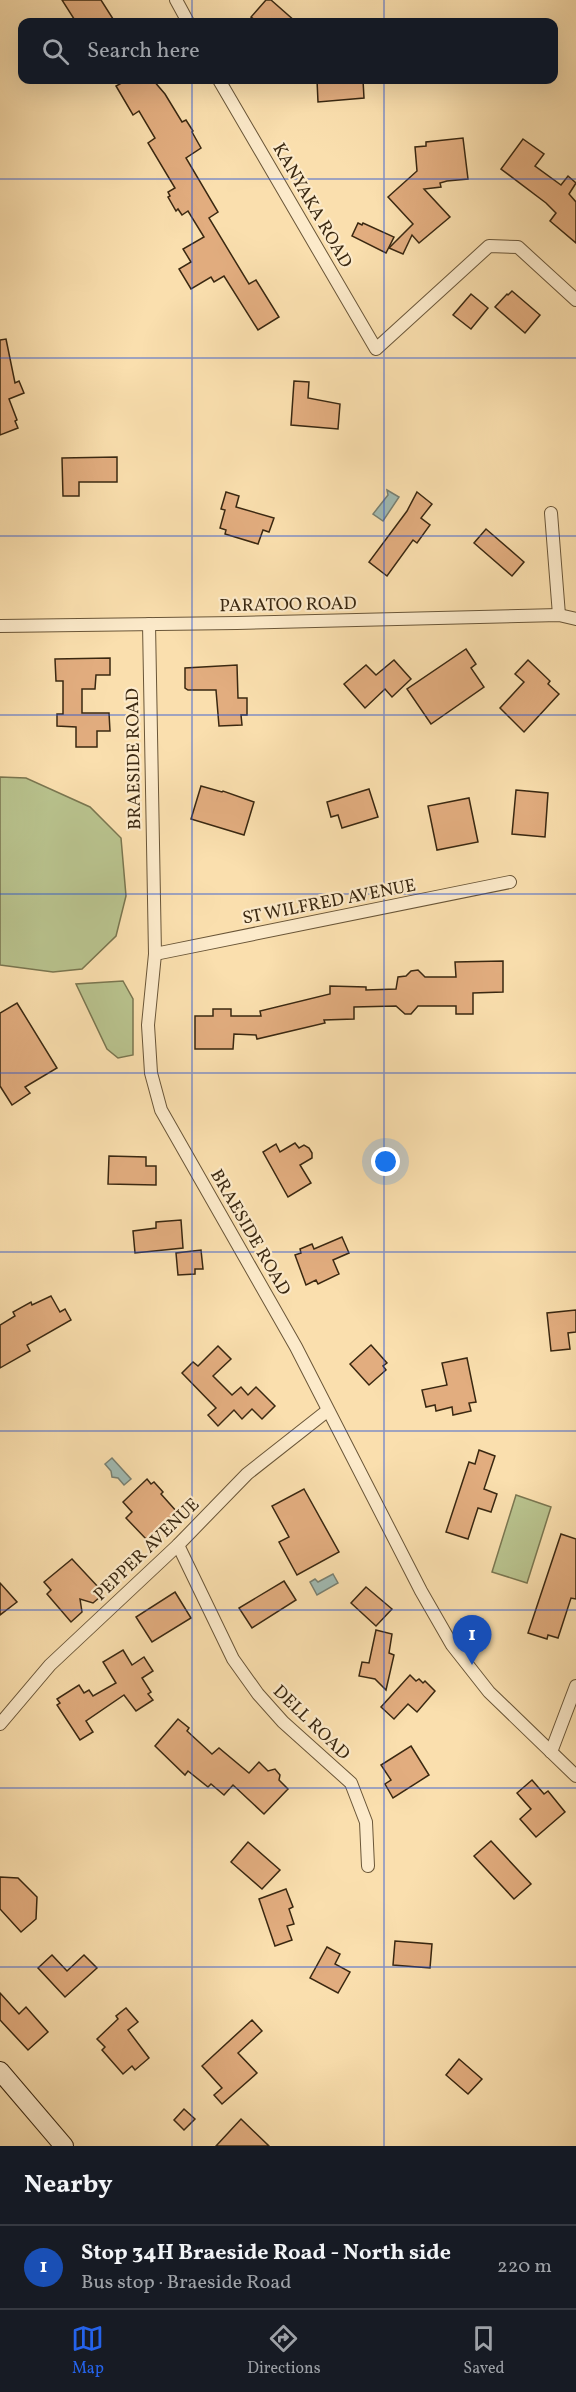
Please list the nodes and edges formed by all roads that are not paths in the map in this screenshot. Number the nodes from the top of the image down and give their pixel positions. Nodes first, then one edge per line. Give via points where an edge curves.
1 (176, 0) edge
2 (186, 18) edge
3 (221, 84) edge
4 (576, 300) edge
5 (551, 513) dead end
6 (559, 615) junction
7 (576, 619) edge
8 (148, 624) junction
9 (0, 626) edge
10 (510, 882) dead end
11 (155, 954) junction
12 (327, 1411) junction
13 (178, 1545) junction
14 (576, 1686) edge
15 (0, 1724) edge
16 (550, 1752) junction
17 (576, 1776) edge
18 (368, 1866) dead end
19 (0, 2071) edge
20 (64, 2146) edge

1 - 2 street
3 - 4 street, KANYAKA ROAD via 375,349 489,246 518,247
5 - 6 street
6 - 7 street, PARATOO ROAD
6 - 8 street, PARATOO ROAD
8 - 9 street, PARATOO ROAD
8 - 11 street, BRAESIDE ROAD
10 - 11 street, ST WILFRED AVENUE
11 - 12 street, BRAESIDE ROAD via 148,1025 151,1073 161,1110 296,1347
12 - 13 street, PEPPER AVENUE via 247,1474
12 - 16 street, BRAESIDE ROAD via 452,1645 489,1692
13 - 15 street, PEPPER AVENUE via 50,1665
13 - 18 street, DELL ROAD via 233,1659 258,1694 351,1783 366,1822
14 - 16 street
16 - 17 street, BRAESIDE ROAD
19 - 20 main road

